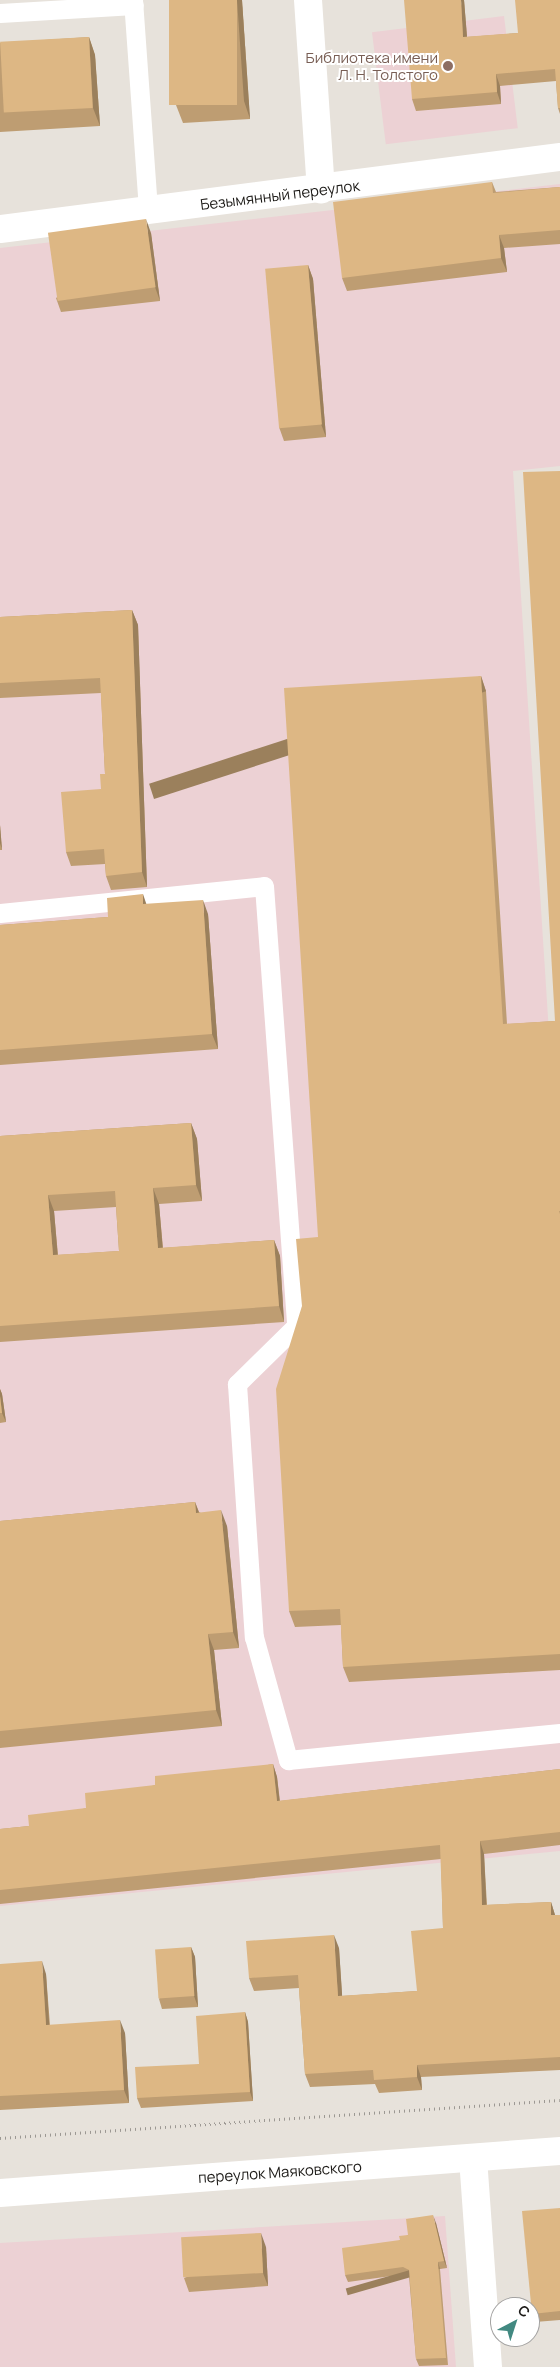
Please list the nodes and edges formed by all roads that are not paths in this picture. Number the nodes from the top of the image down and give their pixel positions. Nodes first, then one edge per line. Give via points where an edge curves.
1 (308, 0) edge
2 (134, 2) edge
3 (0, 13) edge
4 (560, 157) edge
5 (321, 190) junction
6 (148, 211) junction
7 (0, 229) edge
8 (0, 913) edge
9 (560, 1734) edge
10 (560, 2151) edge
11 (473, 2158) junction
12 (0, 2194) edge
13 (488, 2367) edge

1 - 5 street
2 - 3 lane
2 - 6 lane
4 - 5 street, Безымянный переулок
5 - 6 street, Безымянный переулок
6 - 7 street, Безымянный переулок
8 - 9 lane via 264,886 296,1326 237,1384 254,1637 288,1760
10 - 11 street, переулок Маяковского
11 - 12 street, переулок Маяковского
11 - 13 street

